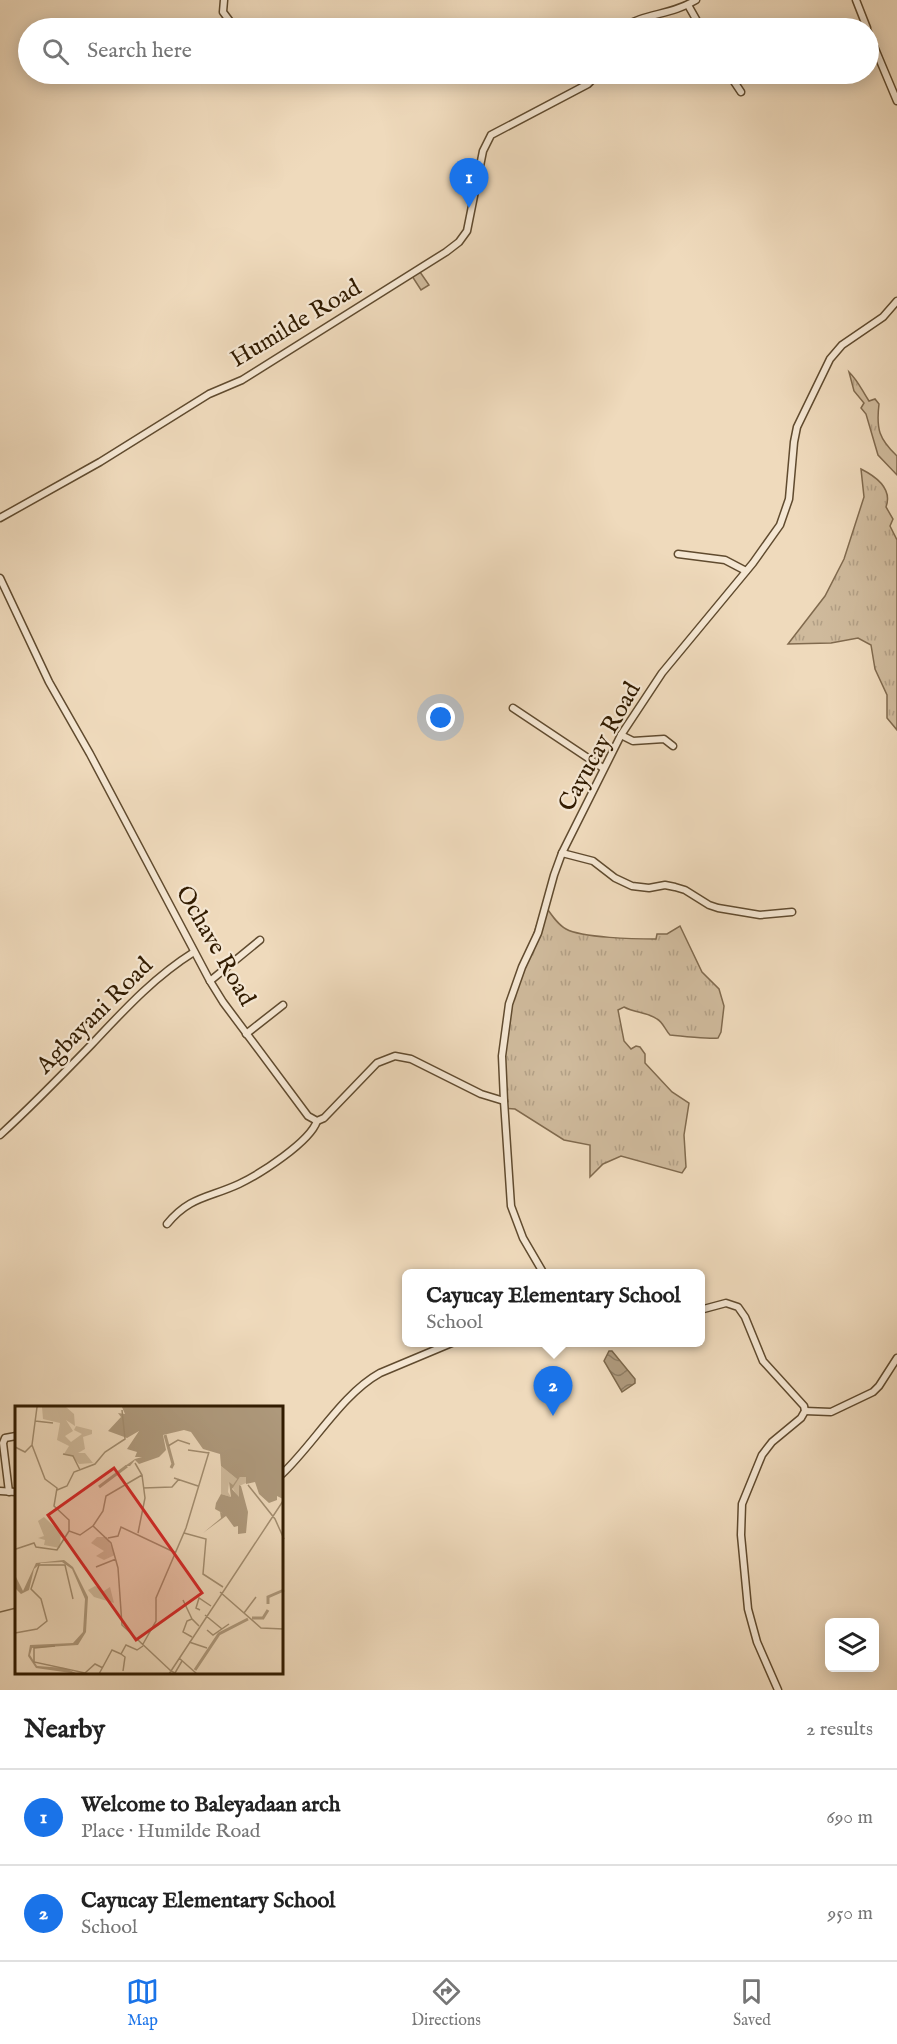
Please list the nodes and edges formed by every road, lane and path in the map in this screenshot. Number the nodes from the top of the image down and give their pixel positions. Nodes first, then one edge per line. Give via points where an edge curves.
1 (224, 0) edge
2 (696, 0) edge
3 (856, 0) edge
4 (688, 5) junction
5 (228, 18) edge
6 (640, 18) edge
7 (695, 18) edge
8 (863, 18) edge
9 (879, 57) edge
10 (588, 84) edge
11 (736, 84) edge
12 (741, 92) dead end
13 (897, 101) edge
14 (897, 301) edge
15 (0, 518) edge
16 (678, 554) dead end
17 (746, 571) junction
18 (0, 578) edge
19 (513, 708) dead end
20 (621, 735) junction
21 (673, 746) dead end
22 (603, 768) junction
23 (562, 853) junction
24 (792, 912) dead end
25 (260, 940) dead end
26 (194, 952) junction
27 (210, 981) junction
28 (284, 1005) dead end
29 (246, 1034) junction
30 (504, 1101) junction
31 (317, 1120) junction
32 (0, 1135) edge
33 (167, 1224) dead end
34 (541, 1269) edge
35 (705, 1309) edge
36 (442, 1347) edge
37 (897, 1358) edge
38 (805, 1411) junction
39 (15, 1436) edge
40 (284, 1472) edge
41 (0, 1491) edge
42 (13, 1492) edge
43 (778, 1690) edge

1 - 5 street via 223,12
2 - 4 street
3 - 8 street
4 - 6 street
4 - 7 street
9 - 13 street
10 - 15 street, Humilde Road via 491,135 483,151 469,225 464,237 446,252 242,380 209,394
11 - 12 street
14 - 17 street, Cayucay Road via 883,317 842,345 826,365 797,427 789,499 783,518
16 - 17 street via 725,560
17 - 20 street, Cayucay Road via 662,673
18 - 26 street, Ochave Road via 54,691
19 - 22 street
20 - 21 street via 633,741 664,739
20 - 22 street, Cayucay Road
22 - 23 street, Cayucay Road
23 - 24 street via 593,861 632,886 675,887 718,909 760,915
23 - 30 street, Cayucay Road via 538,933 509,1004 502,1056
25 - 27 street
26 - 27 street, Ochave Road
26 - 32 street, Agbayani Road via 170,967 130,1003
27 - 29 street, Ochave Road
28 - 29 street
29 - 31 street, Ochave Road via 304,1112
30 - 31 street via 481,1094 411,1059 395,1056 377,1063 328,1114
30 - 34 street, Cayucay Road via 511,1206
31 - 33 street via 313,1131 290,1151 248,1180 184,1206
35 - 38 street via 726,1303 741,1310 763,1361
36 - 40 street via 369,1380
37 - 38 street via 873,1392 831,1412
38 - 43 street via 766,1449 742,1504 748,1609 757,1642
39 - 42 street via 3,1441
41 - 42 street

